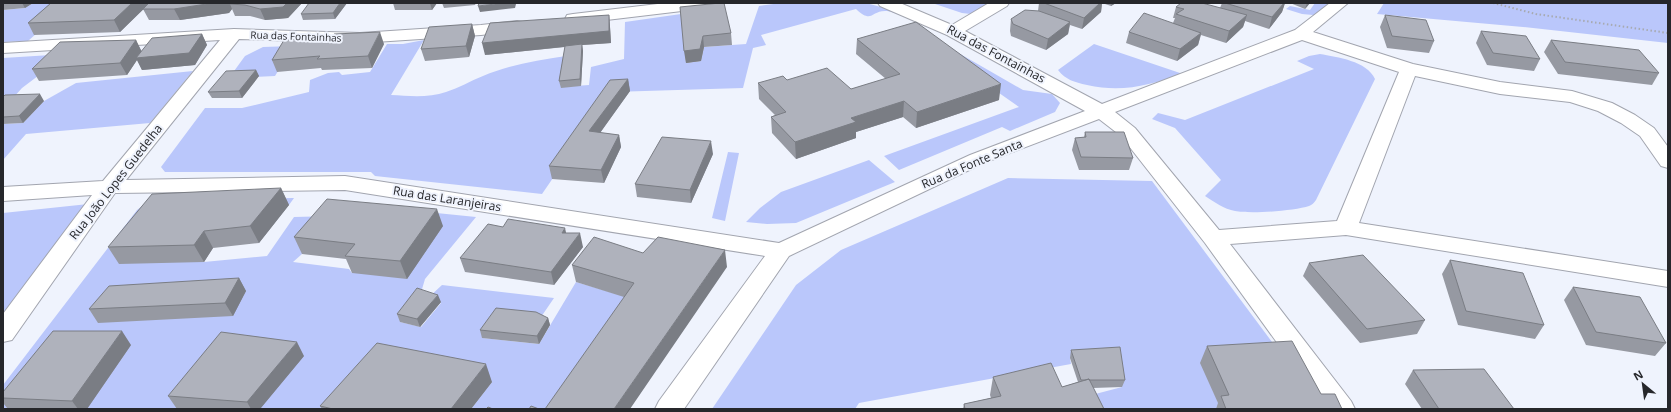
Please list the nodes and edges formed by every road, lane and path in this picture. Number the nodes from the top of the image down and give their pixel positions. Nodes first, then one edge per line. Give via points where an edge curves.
1 (707, 3) edge
2 (886, 3) edge
3 (1001, 3) edge
4 (1340, 3) edge
5 (1493, 3) edge
6 (559, 21) edge
7 (536, 24) edge
8 (953, 31) junction
9 (1668, 33) edge
10 (234, 34) junction
11 (1301, 34) junction
12 (3, 48) edge
13 (1409, 69) junction
14 (1102, 112) junction
15 (1668, 162) edge
16 (110, 187) junction
17 (3, 194) edge
18 (1346, 228) junction
19 (1213, 238) junction
20 (781, 252) junction
21 (1668, 279) edge
22 (3, 333) edge
23 (669, 409) edge
24 (1341, 409) edge

1 - 6 street
2 - 8 street, Rua das Fontainhas
3 - 8 street
4 - 11 street, Rua da Fonte Santa
5 - 9 path via 1517,11
7 - 10 street, Rua das Fontainhas via 360,38
8 - 14 street, Rua das Fontainhas
10 - 12 street, Rua das Fontainhas
10 - 16 street, Rua João Lopes Guedelha
11 - 13 street
11 - 14 street, Rua da Fonte Santa
13 - 15 street via 1500,88 1572,97 1605,107 1647,132
13 - 18 street
14 - 19 street, Rua das Fontainhas via 1128,132
14 - 20 street, Rua da Fonte Santa via 977,159
16 - 17 street, Rua das Laranjeiras
16 - 20 street, Rua das Laranjeiras via 345,183
16 - 22 street, Rua João Lopes Guedelha
18 - 19 street
18 - 21 street
19 - 24 street, Rua das Fontainhas
20 - 23 street, Rua da Fonte Santa

